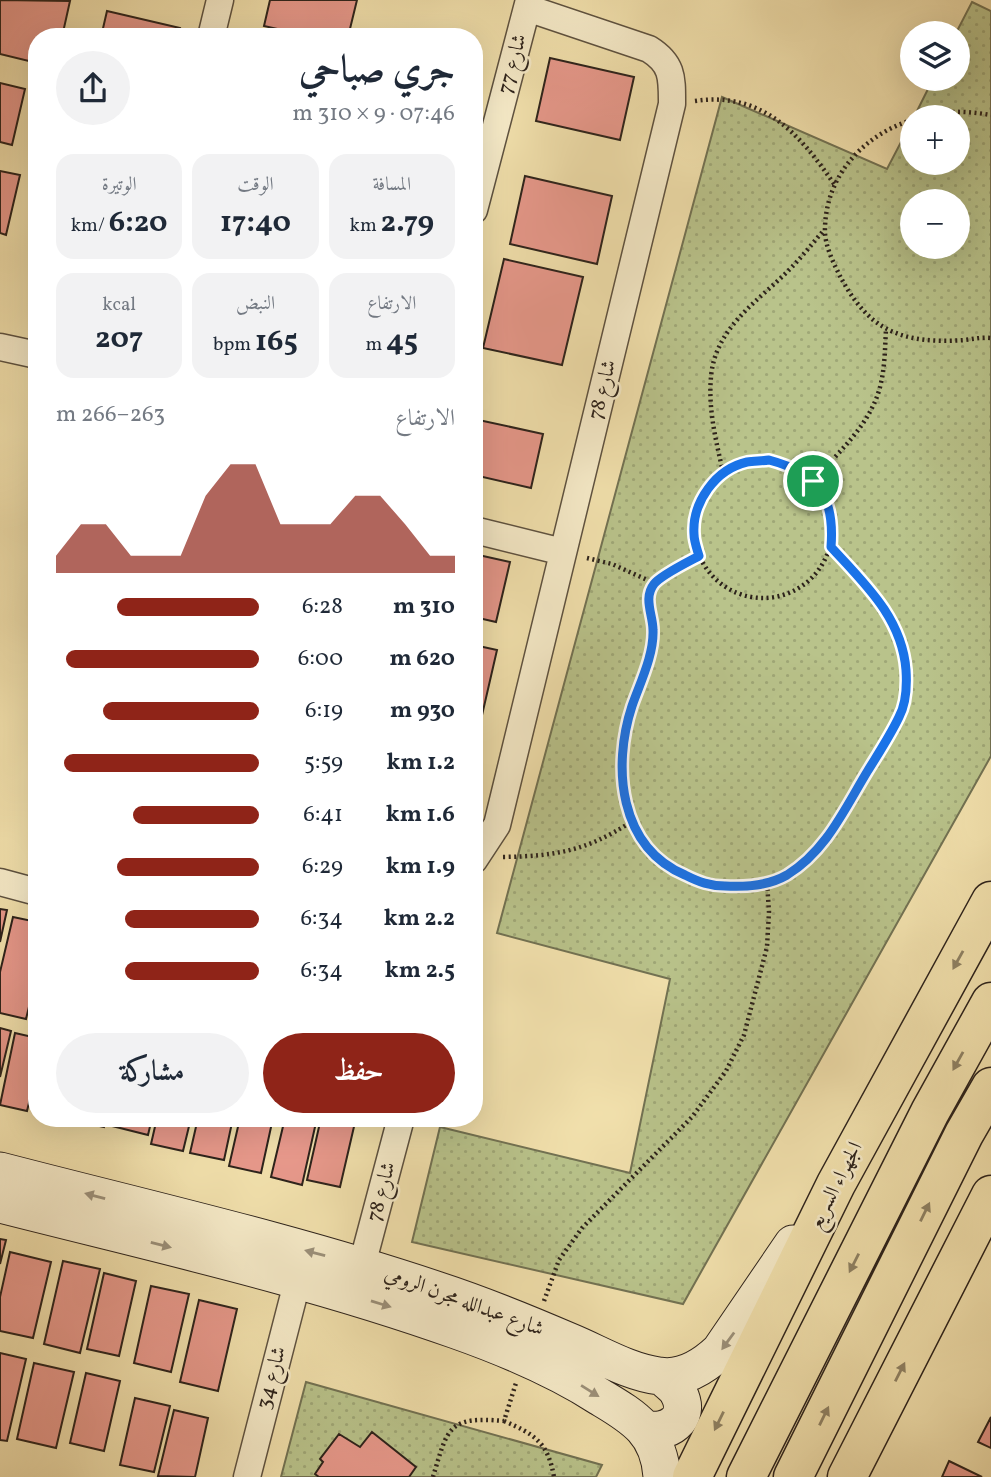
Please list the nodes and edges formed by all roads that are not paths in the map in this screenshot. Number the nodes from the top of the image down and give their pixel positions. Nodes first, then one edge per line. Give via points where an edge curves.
1 (220, 0) edge
2 (528, 4) edge
3 (213, 28) edge
4 (483, 176) edge
5 (0, 347) edge
6 (28, 353) edge
7 (483, 532) edge
8 (563, 552) junction
9 (483, 846) edge
10 (0, 882) edge
11 (28, 890) edge
12 (991, 901) edge
13 (991, 1002) edge
14 (991, 1087) edge
15 (399, 1127) edge
16 (0, 1171) edge
17 (836, 1184) junction
18 (991, 1195) edge
19 (0, 1204) edge
20 (362, 1265) junction
21 (298, 1279) junction
22 (530, 1341) junction
23 (663, 1377) junction
24 (645, 1429) junction
25 (869, 1432) junction
26 (247, 1477) edge
27 (662, 1477) edge
28 (692, 1477) edge
29 (746, 1477) edge
30 (793, 1477) edge
31 (847, 1477) edge
32 (856, 1477) edge

1 - 3 street
2 - 4 street, شارع 77
2 - 8 street, شارع 78 via 663,58 669,69 672,104
5 - 6 street
7 - 8 street
8 - 9 street, شارع 78 via 497,825
10 - 11 street
12 -> 17 main road, الجهراء السريع
13 -> 29 main road via 930,1112
30 -> 14 main road
15 - 20 street, شارع 78
20 -> 16 main road, شارع عبدالله مجرن الرومي
17 -> 23 main road, شارع عبدالله مجرن الرومي via 720,1352 690,1373
17 -> 28 main road, الجهراء السريع
25 -> 18 main road
19 -> 21 main road, شارع عبدالله مجرن الرومي
20 - 22 main road, شارع عبدالله مجرن الرومي via 479,1305
21 -> 22 main road, شارع عبدالله مجرن الرومي
21 - 26 street, شارع 34
22 - 23 main road, شارع عبدالله مجرن الرومي
22 -> 24 main road, شارع عبدالله مجرن الرومي via 573,1379
23 - 24 main road via 680,1394 680,1415 666,1430
24 - 27 main road, شارع عبدالله مجرن الرومي via 658,1455
25 - 31 main road
25 - 32 main road

